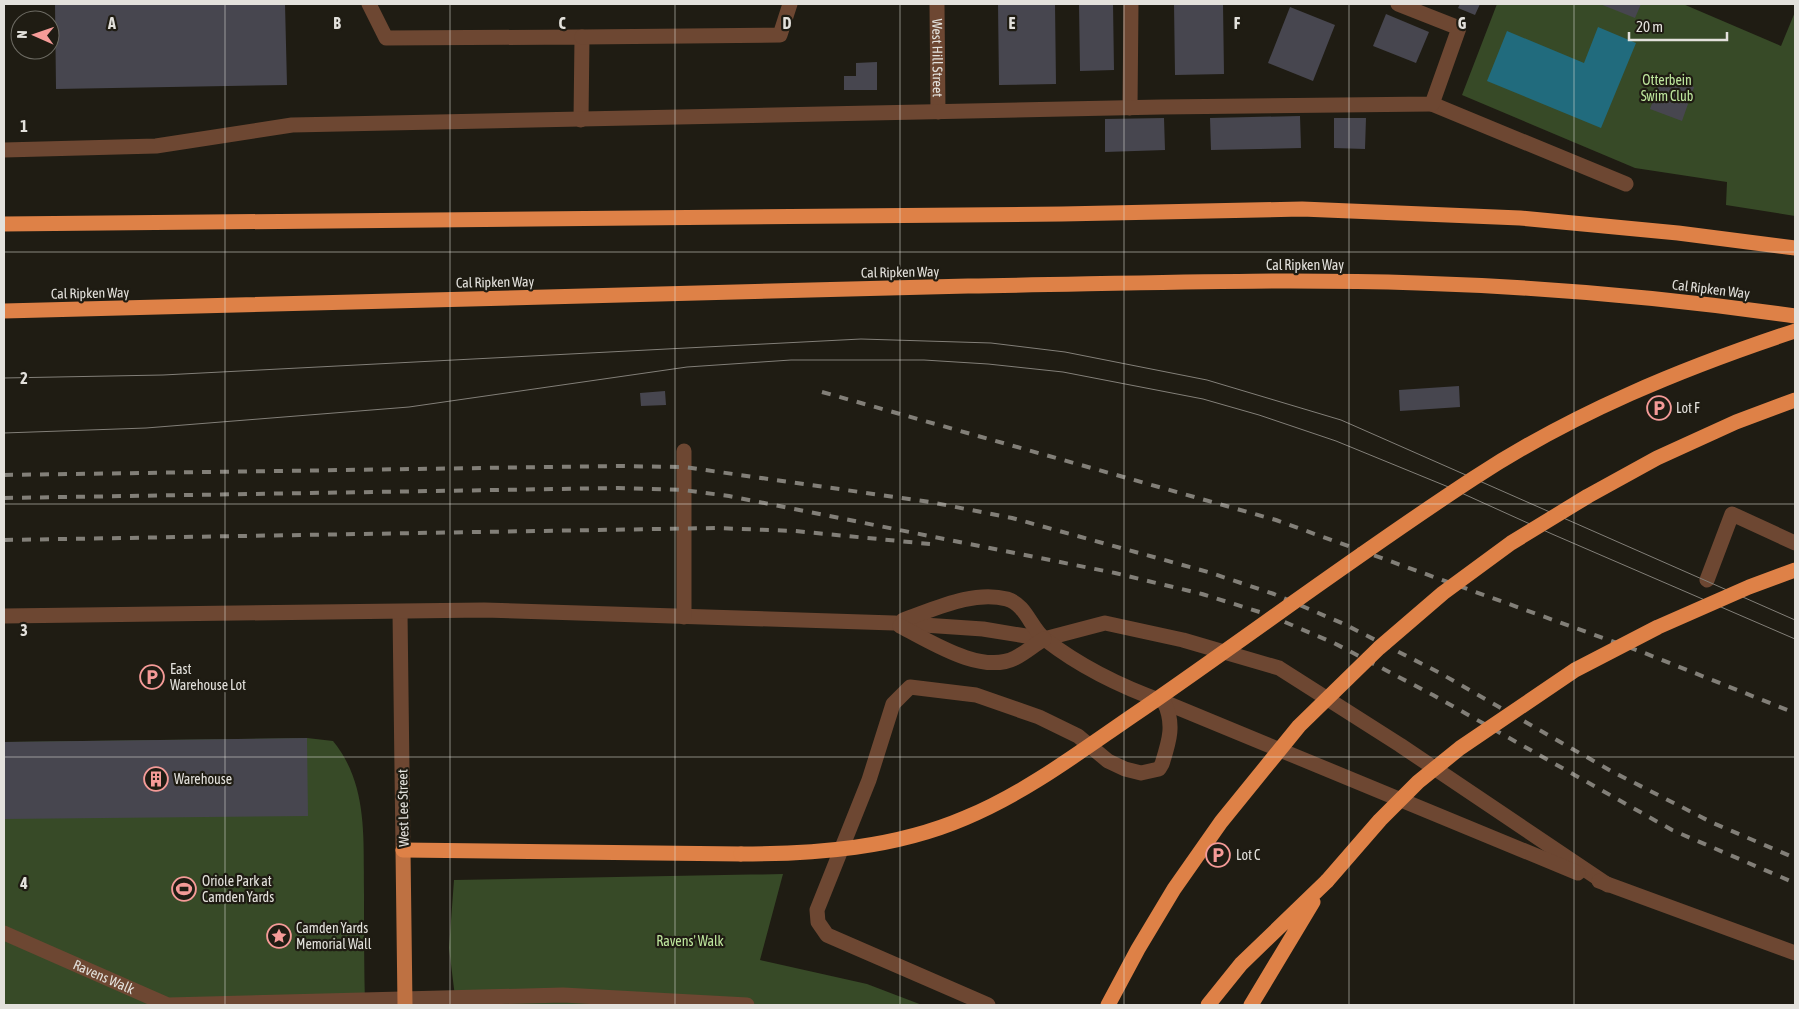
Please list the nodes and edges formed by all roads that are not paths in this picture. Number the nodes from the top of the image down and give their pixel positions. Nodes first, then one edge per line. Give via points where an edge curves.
1 (369, 4) edge
2 (790, 4) edge
3 (937, 4) edge
4 (1131, 4) edge
5 (1398, 4) edge
6 (582, 37) junction
7 (1432, 104) junction
8 (1130, 108) junction
9 (938, 112) junction
10 (581, 120) junction
11 (4, 150) edge
12 (1626, 184) dead end
13 (4, 224) edge
14 (1795, 248) edge
15 (4, 311) edge
16 (1795, 316) edge
17 (1795, 331) edge
18 (1795, 400) edge
19 (684, 451) dead end
20 (1795, 543) edge
21 (1795, 570) edge
22 (1707, 580) dead end
23 (400, 612) junction
24 (4, 616) edge
25 (684, 617) junction
26 (894, 623) junction
27 (1044, 639) junction
28 (1164, 702) junction
29 (404, 850) junction
30 (1326, 881) junction
31 (1608, 885) junction
32 (4, 933) edge
33 (1795, 953) edge
34 (405, 1002) edge
35 (747, 1005) edge
36 (988, 1005) edge
37 (1108, 1005) edge
38 (1208, 1005) edge
39 (1250, 1005) edge

1 - 6 street via 386,38
2 - 6 street via 780,35
3 - 9 street, West Hill Street
4 - 8 street
5 - 7 street via 1459,28
6 - 10 street
7 - 8 street
7 - 12 street
8 - 9 street
9 - 10 street
10 - 11 street via 292,125 156,146
13 - 14 highway via 1302,209 1520,218
15 - 16 highway, Cal Ripken Way via 765,290 1408,282 1650,298
17 - 29 highway, bridge via 1723,355 1628,394 1551,432 1475,477 1018,793 964,819 910,837 853,848 787,854
18 - 37 highway, bridge via 1674,450 1588,496 1511,543 1443,592 1379,648 1299,726 1221,822 1174,889
19 - 25 street
20 - 22 street via 1732,514
21 - 30 highway, bridge via 1658,627 1575,670 1460,748 1418,782
23 - 24 street
23 - 25 street via 484,610
23 - 29 street, West Lee Street
25 - 26 street
26 - 27 street via 990,629
26 - 27 street via 961,656 995,663 1014,659
26 - 27 street via 974,597 1008,600 1028,615
27 - 28 street via 1123,687
27 - 31 street via 1105,623 1183,640 1279,668
28 - 31 street
28 - 36 street via 1171,726 1162,764 1159,769 1141,773 1108,761 1078,736 1039,717 976,695 910,687 893,704 869,780 817,910 818,922 827,935
29 - 34 main road, West Lee Street
30 - 38 highway via 1241,964
30 - 39 highway
31 - 33 street
32 - 34 street, Ravens Walk via 168,1005
34 - 35 street, Ravens Walk via 562,995

